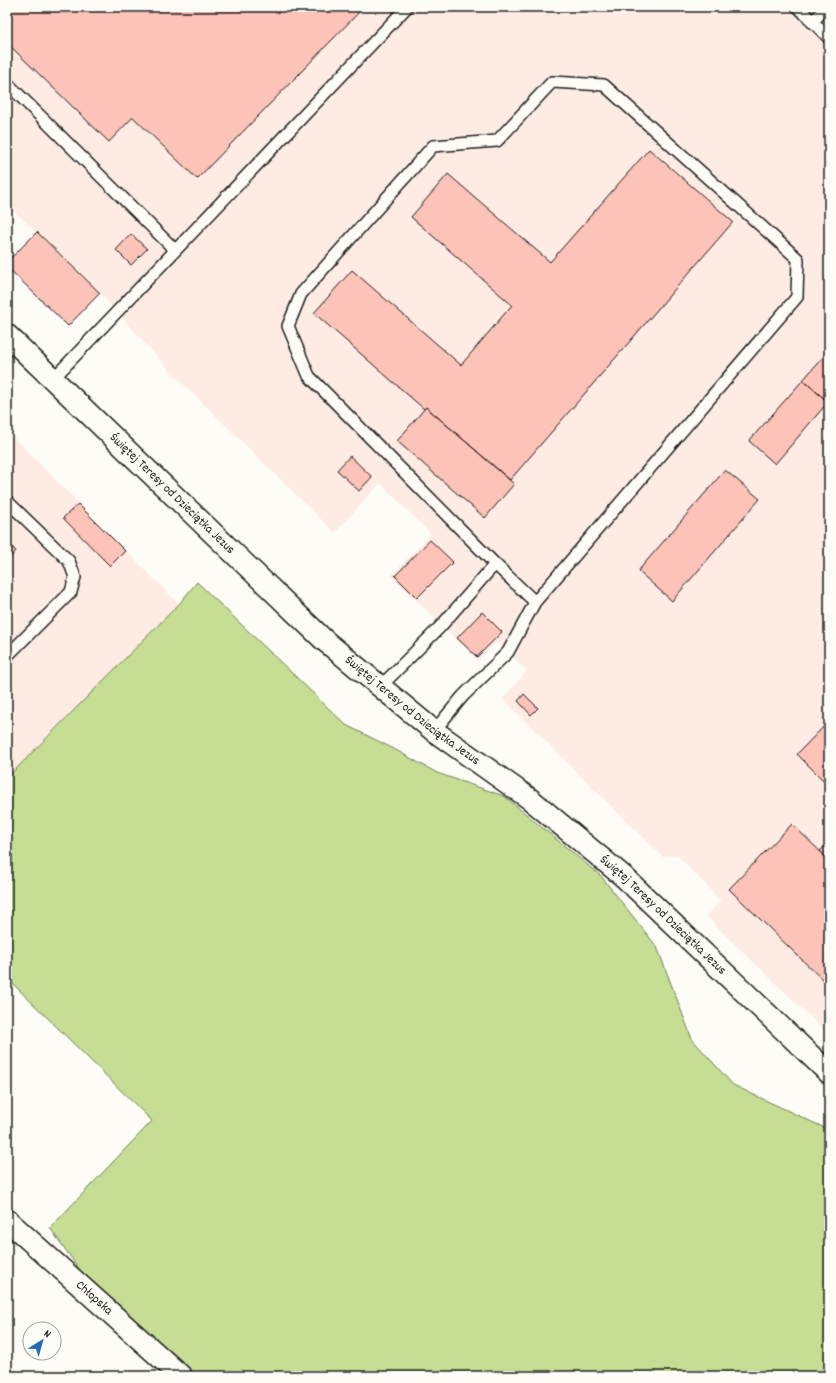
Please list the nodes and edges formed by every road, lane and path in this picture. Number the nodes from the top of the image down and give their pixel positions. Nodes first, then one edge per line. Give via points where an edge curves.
1 (407, 7) edge
2 (798, 7) edge
3 (827, 7) edge
4 (812, 22) junction
5 (829, 38) edge
6 (7, 83) edge
7 (175, 250) junction
8 (7, 335) edge
9 (52, 380) junction
10 (7, 501) edge
11 (495, 564) junction
12 (536, 602) junction
13 (7, 656) edge
14 (380, 687) junction
15 (434, 731) junction
16 (829, 1073) edge
17 (7, 1220) edge
18 (182, 1376) edge

1 - 7 lane
2 - 4 lane
3 - 4 lane
4 - 5 lane
6 - 7 lane
7 - 9 lane
8 - 9 street, Świętej Teresy od Dzieciątka Jezus
9 - 14 street, Świętej Teresy od Dzieciątka Jezus via 324,640
10 - 13 lane via 69,560 75,577 71,592
11 - 12 lane
11 - 12 lane via 309,376 288,326 301,294 433,146 497,141 552,82 604,85 798,259 797,297
11 - 14 lane via 441,626
12 - 15 lane via 508,652 463,696
14 - 15 street, Świętej Teresy od Dzieciątka Jezus
15 - 16 street, Świętej Teresy od Dzieciątka Jezus via 530,799 624,877
17 - 18 street, Chłopska

